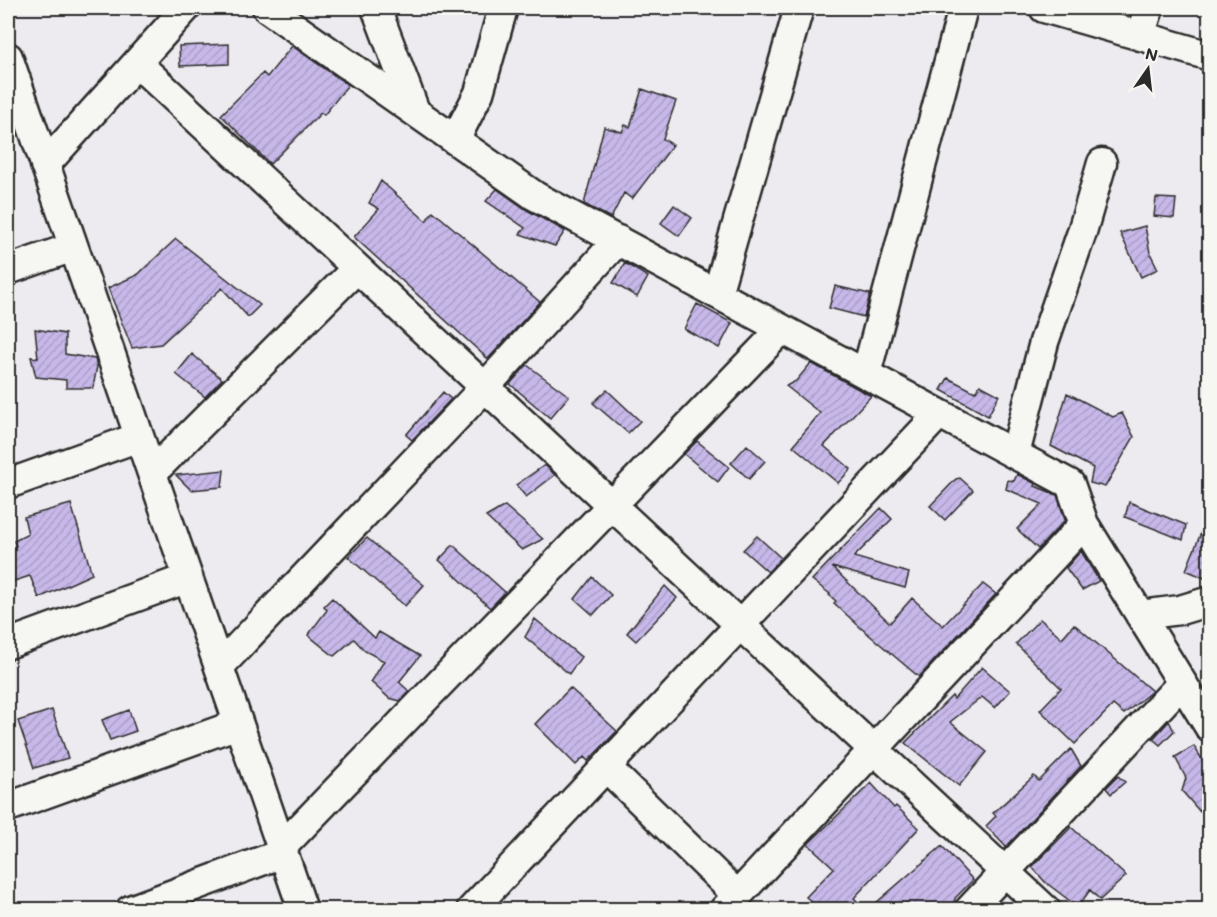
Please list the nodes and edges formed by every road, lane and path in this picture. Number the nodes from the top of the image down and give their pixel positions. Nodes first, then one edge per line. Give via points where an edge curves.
1 (186, 8) edge
2 (267, 8) edge
3 (376, 8) edge
4 (503, 8) edge
5 (799, 8) edge
6 (963, 8) edge
7 (1044, 8) edge
8 (1149, 8) edge
9 (1140, 36) junction
10 (1209, 56) edge
11 (136, 63) junction
12 (10, 75) edge
13 (415, 111) junction
14 (455, 140) junction
15 (1102, 163) dead end
16 (45, 165) junction
17 (618, 240) junction
18 (73, 247) junction
19 (357, 268) junction
20 (8, 270) edge
21 (717, 294) junction
22 (782, 329) junction
23 (866, 374) junction
24 (485, 387) junction
25 (939, 414) junction
26 (139, 437) junction
27 (1015, 454) junction
28 (152, 473) junction
29 (8, 484) edge
30 (612, 506) junction
31 (1084, 524) junction
32 (188, 578) junction
33 (1209, 601) edge
34 (1140, 615) junction
35 (740, 625) junction
36 (8, 644) edge
37 (219, 668) junction
38 (1182, 683) junction
39 (238, 724) junction
40 (1209, 728) edge
41 (873, 748) junction
42 (606, 767) junction
43 (8, 807) edge
44 (282, 850) junction
45 (1005, 871) junction
46 (730, 902) edge
47 (130, 909) edge
48 (303, 909) edge
49 (471, 909) edge
50 (969, 909) edge
51 (1046, 909) edge

1 - 11 street
2 - 13 street
3 - 13 street
4 - 14 street via 479,93
5 - 21 street
6 - 23 street
7 - 9 street
8 - 9 street
9 - 10 street
11 - 16 street
11 - 19 street
12 - 16 street
13 - 14 street
14 - 17 street via 535,196
15 - 27 street via 1044,342
16 - 18 street
17 - 21 street
17 - 24 street
18 - 20 street
18 - 26 street
19 - 24 street
19 - 28 street
21 - 22 street
22 - 23 street
22 - 30 street
23 - 25 street
24 - 30 street
24 - 37 street
25 - 27 street
25 - 35 street
26 - 28 street
26 - 29 street
27 - 31 street via 1070,484
28 - 32 street
30 - 35 street
30 - 44 street
31 - 34 street
31 - 41 street
32 - 36 street
32 - 37 street
33 - 34 street via 1180,610
34 - 38 street
35 - 41 street
35 - 42 street
37 - 39 street
38 - 40 street
38 - 45 street
39 - 43 street
39 - 44 street
41 - 45 street
41 - 46 street
42 - 46 street
42 - 49 street
44 - 47 street
44 - 48 street
45 - 50 street
45 - 51 street

